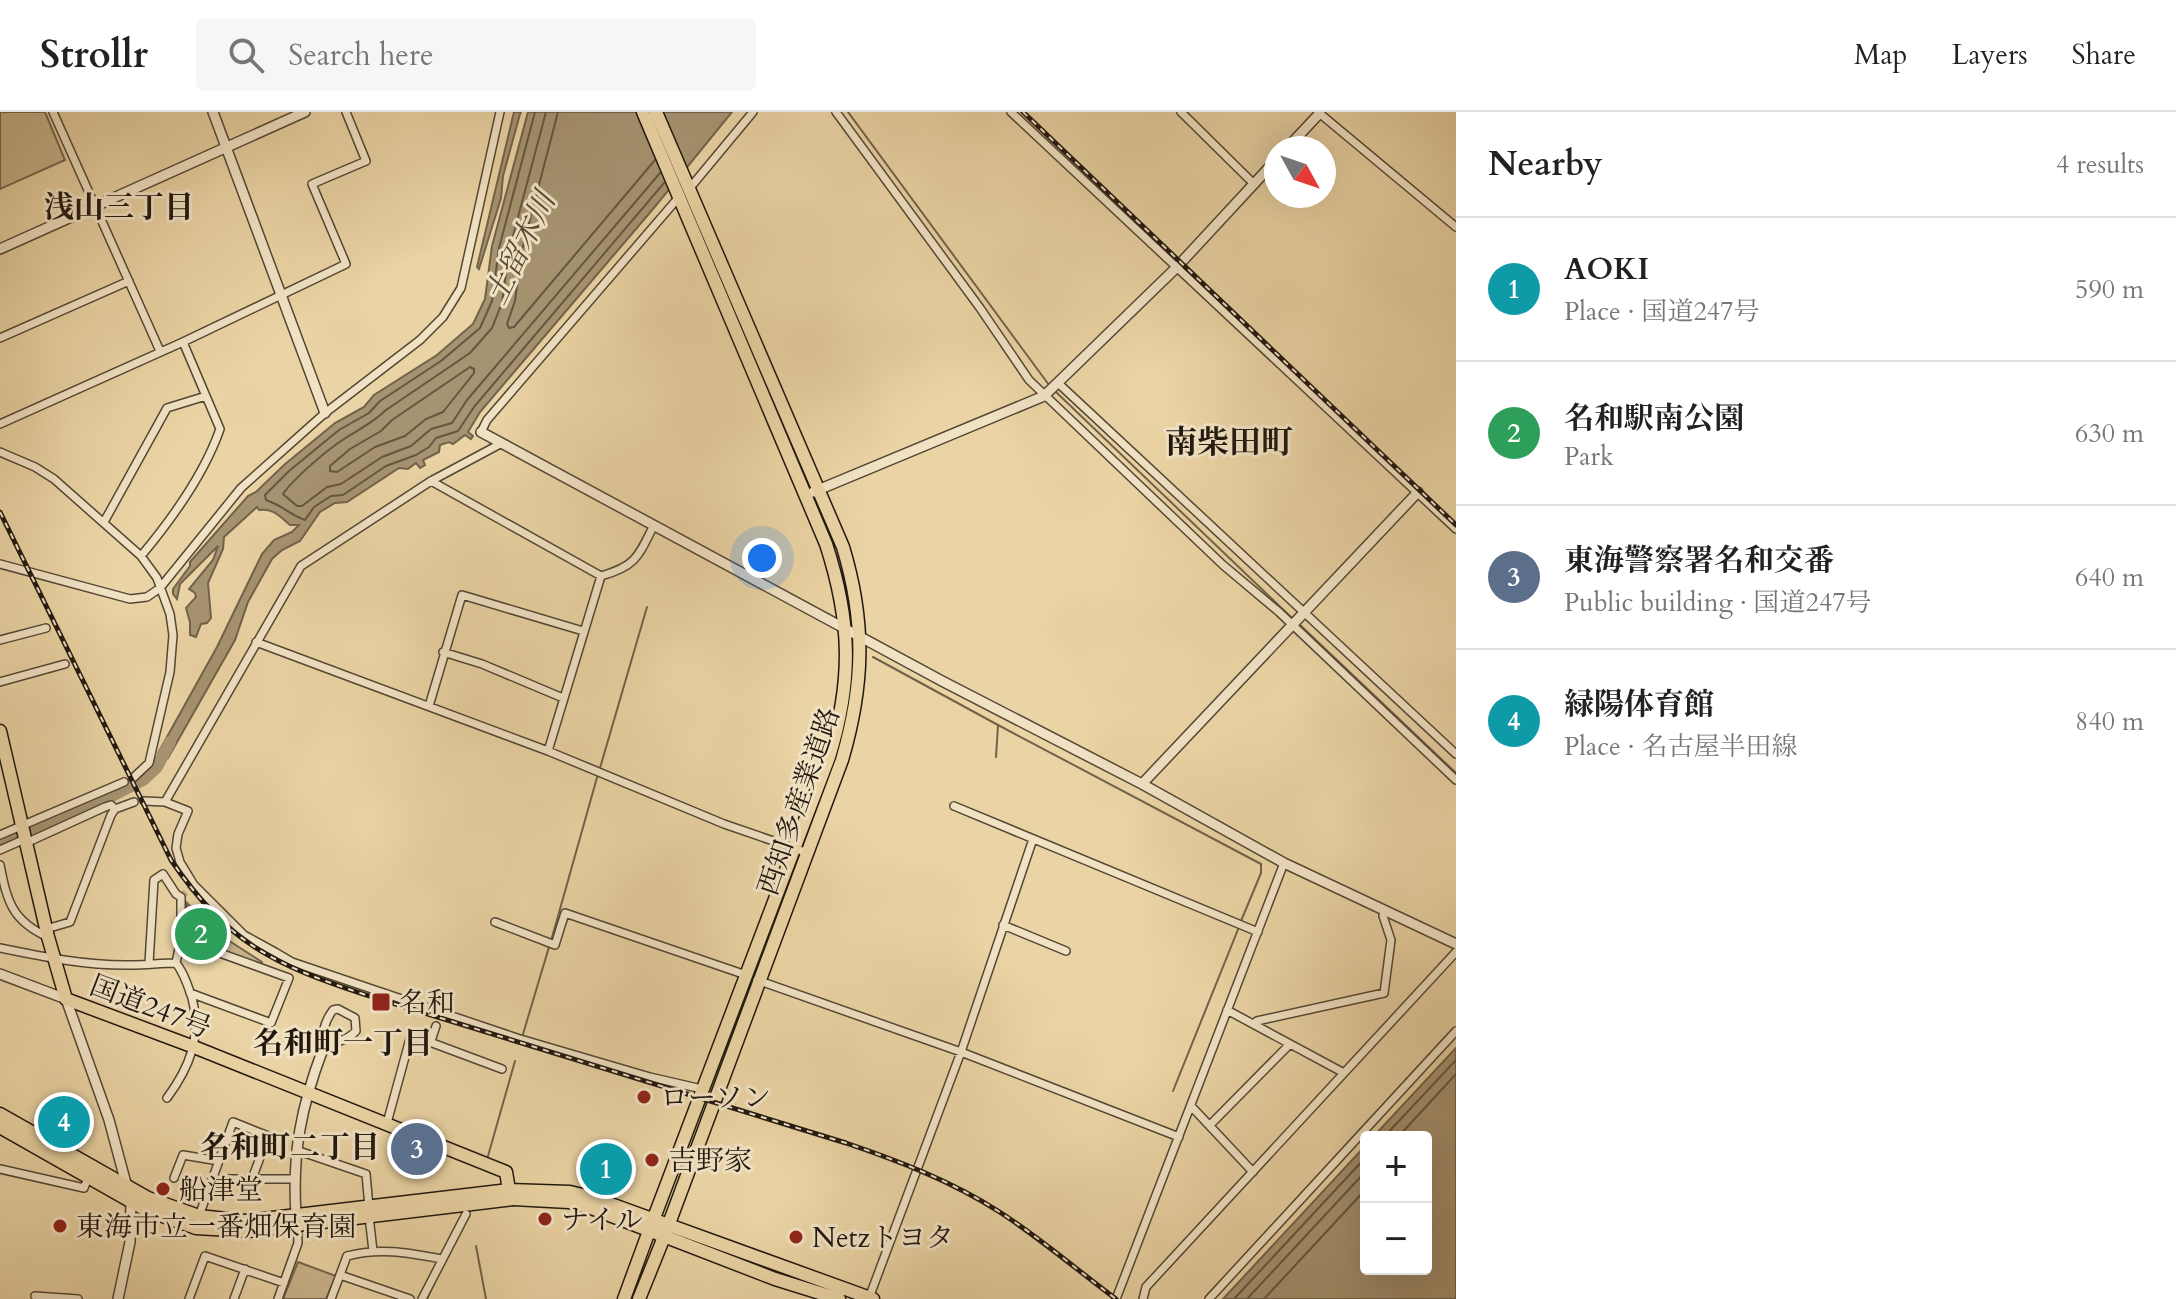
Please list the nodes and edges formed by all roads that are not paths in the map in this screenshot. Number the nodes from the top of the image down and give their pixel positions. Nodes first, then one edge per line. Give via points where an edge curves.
1 (53, 112) edge
2 (213, 112) edge
3 (305, 112) edge
4 (346, 112) edge
5 (500, 112) edge
6 (643, 112) edge
7 (656, 112) edge
8 (753, 112) edge
9 (836, 112) edge
10 (1011, 112) edge
11 (1181, 112) edge
12 (1319, 113) edge
13 (1298, 136) edge
14 (228, 147) junction
15 (1264, 173) edge
16 (1254, 184) junction
17 (683, 190) junction
18 (96, 206) junction
19 (1456, 227) edge
20 (0, 249) edge
21 (1177, 267) junction
22 (129, 281) junction
23 (283, 296) junction
24 (0, 338) edge
25 (183, 342) junction
26 (160, 351) junction
27 (1058, 383) junction
28 (206, 396) junction
29 (1044, 396) junction
30 (325, 413) junction
31 (0, 424) edge
32 (481, 432) joint
33 (502, 443) junction
34 (0, 452) edge
35 (431, 481) junction
36 (819, 490) junction
37 (1418, 492) junction
38 (806, 495) junction
39 (104, 522) junction
40 (654, 525) junction
41 (1456, 529) edge
42 (141, 556) junction
43 (0, 564) edge
44 (601, 576) junction
45 (160, 588) junction
46 (1305, 611) junction
47 (1292, 624) junction
48 (46, 628) dead end
49 (846, 628) junction
50 (583, 631) junction
51 (861, 636) junction
52 (0, 640) edge
53 (256, 642) junction
54 (443, 652) junction
55 (65, 664) dead end
56 (0, 682) edge
57 (563, 698) junction
58 (429, 706) junction
59 (0, 731) edge
60 (548, 751) junction
61 (1456, 754) edge
62 (133, 778) dead end
63 (1456, 780) edge
64 (124, 782) dead end
65 (1142, 784) junction
66 (144, 801) dead end
67 (134, 802) dead end
68 (165, 802) junction
69 (954, 806) dead end
70 (115, 809) junction
71 (24, 834) junction
72 (0, 835) edge
73 (1033, 839) junction
74 (794, 848) junction
75 (0, 850) edge
76 (808, 853) junction
77 (1284, 863) junction
78 (0, 865) edge
79 (1384, 911) junction
80 (495, 922) dead end
81 (1003, 925) junction
82 (1258, 932) junction
83 (47, 933) junction
84 (181, 939) junction
85 (1456, 944) edge
86 (0, 948) edge
87 (1066, 951) dead end
88 (1456, 952) edge
89 (54, 959) junction
90 (149, 963) junction
91 (176, 963) junction
92 (0, 974) edge
93 (746, 974) junction
94 (759, 981) junction
95 (190, 993) junction
96 (66, 999) junction
97 (1227, 1010) junction
98 (1253, 1024) junction
99 (436, 1026) dead end
100 (1456, 1031) edge
101 (431, 1041) junction
102 (1289, 1045) junction
103 (194, 1047) junction
104 (323, 1049) junction
105 (961, 1052) junction
106 (502, 1069) dead end
107 (1344, 1073) junction
108 (702, 1089) junction
109 (307, 1091) junction
110 (167, 1098) dead end
111 (1191, 1106) junction
112 (0, 1114) edge
113 (387, 1123) junction
114 (1211, 1124) junction
115 (0, 1127) edge
116 (1179, 1137) junction
117 (296, 1150) junction
118 (219, 1161) junction
119 (0, 1169) edge
120 (1253, 1172) junction
121 (88, 1178) junction
122 (174, 1178) dead end
123 (212, 1179) junction
124 (252, 1179) junction
125 (294, 1179) junction
126 (128, 1188) junction
127 (511, 1194) junction
128 (131, 1202) junction
129 (369, 1212) junction
130 (466, 1214) dead end
131 (199, 1216) junction
132 (297, 1220) junction
133 (651, 1225) junction
134 (665, 1231) junction
135 (373, 1251) junction
136 (442, 1259) junction
137 (245, 1269) junction
138 (340, 1275) junction
139 (284, 1283) junction
140 (379, 1289) junction
141 (35, 1296) dead end
142 (871, 1298) edge
143 (78, 1299) edge
144 (118, 1299) edge
145 (189, 1299) edge
146 (234, 1299) edge
147 (278, 1299) edge
148 (331, 1299) edge
149 (375, 1299) edge
150 (410, 1299) edge
151 (422, 1299) edge
152 (624, 1299) edge
153 (639, 1299) edge
154 (839, 1299) edge
155 (1116, 1299) edge
156 (1143, 1299) edge
157 (1209, 1299) edge

1 - 18 street
2 - 14 street
3 - 14 street
4 - 23 street via 366,161 312,184 346,264
5 - 30 street via 461,288 420,340
6 - 17 main road, 西知多産業道路
7 - 17 main road, 西知多産業道路
8 - 17 street
9 - 29 street
10 - 21 street
11 - 16 street
12 - 13 street
12 - 19 street
14 - 18 street
14 - 23 street
15 - 16 street
16 - 21 street
17 - 32 street
17 - 36 main road, 西知多産業道路
17 - 38 main road, 西知多産業道路
18 - 20 street
18 - 22 street
21 - 27 street
21 - 37 street
22 - 24 street
22 - 26 street
23 - 25 street
23 - 30 street
25 - 26 street
25 - 28 street
26 - 31 street
27 - 29 street
27 - 46 street
28 - 39 street via 167,408
28 - 42 street via 220,429 217,438 191,486
29 - 36 street
29 - 47 street
30 - 45 street via 241,488
32 - 33 street
33 - 35 street
33 - 40 street
34 - 39 street via 54,479
35 - 44 street
35 - 53 street via 301,566
36 - 38 street
36 - 51 main road, 西知多産業道路 via 851,576
37 - 41 street
37 - 46 street
38 - 49 main road, 西知多産業道路 via 835,572
39 - 42 street
40 - 44 street via 624,570
40 - 49 street
42 - 45 street
43 - 45 street via 130,599
44 - 50 street
45 - 62 street via 173,635 170,672 149,763
46 - 47 street
46 - 61 street
47 - 63 street
47 - 65 street
48 - 52 street
49 - 51 street
49 - 74 main road, 西知多産業道路 via 841,717
50 - 54 street via 462,595
50 - 57 street
51 - 65 street
51 - 76 main road, 西知多産業道路 via 855,718
53 - 58 street
53 - 68 street
54 - 57 street
54 - 58 street
55 - 56 street
57 - 60 street
58 - 60 street
59 - 71 main road, 国道247号
60 - 74 street
64 - 71 street
65 - 77 street
66 - 68 street
67 - 70 street
68 - 108 street via 188,811 176,848 194,885 244,935 292,962 517,1038
69 - 73 street
70 - 71 street via 111,805
70 - 83 street via 70,922
71 - 72 street
71 - 75 street
71 - 83 main road, 国道247号
73 - 81 street
73 - 82 street
74 - 76 street
74 - 93 main road, 西知多産業道路
76 - 94 main road, 西知多産業道路
77 - 79 street
77 - 82 street
78 - 83 street via 12,910
79 - 85 street
79 - 98 street via 1391,940 1384,993
80 - 93 street via 555,945 565,913
81 - 87 street
81 - 105 street
82 - 97 street
83 - 89 main road, 国道247号
84 - 90 street via 181,897 163,874 154,880
84 - 91 street
84 - 95 street via 289,978 271,1023
86 - 89 street
88 - 107 street
89 - 90 street
89 - 96 main road, 国道247号
90 - 91 street
91 - 95 street
92 - 96 street
93 - 94 street
93 - 108 main road, 西知多産業道路
94 - 105 street
94 - 134 main road, 西知多産業道路
95 - 103 street via 196,1015
96 - 103 main road, 国道247号
96 - 126 street
97 - 98 street
97 - 111 street
98 - 102 street
99 - 101 street
100 - 157 street
101 - 106 street
101 - 113 street via 411,1035
102 - 107 street
102 - 114 street
103 - 109 main road, 国道247号
103 - 110 street
104 - 104 street via 321,1035 333,1010 355,1018 352,1036
104 - 109 street
105 - 116 street
105 - 142 street
107 - 120 street
108 - 133 main road, 西知多産業道路
109 - 113 main road, 国道247号
109 - 117 street
111 - 114 street
111 - 116 street
112 - 126 main road
113 - 127 main road, 国道247号 via 506,1172
114 - 120 street
115 - 121 main road
116 - 155 street
117 - 125 street
117 - 129 street via 366,1174
118 - 122 street via 183,1155
118 - 123 street
118 - 124 street via 233,1122 268,1136
119 - 121 street via 84,1188
120 - 156 street via 1146,1287
121 - 128 main road
123 - 124 street
123 - 131 street
124 - 125 street
125 - 132 street
126 - 128 street
126 - 131 main road
127 - 129 main road
127 - 133 main road via 570,1192
128 - 132 main road via 196,1228 231,1232
128 - 144 street via 130,1242
129 - 132 main road
129 - 135 street
130 - 136 street
131 - 132 main road
132 - 139 street via 298,1243
133 - 134 main road
133 - 152 main road, 西知多産業道路
134 - 142 main road
134 - 153 main road, 西知多産業道路
134 - 154 main road via 775,1279
135 - 136 street
135 - 138 street via 347,1256
136 - 151 street
137 - 139 street
137 - 145 street via 205,1256
137 - 146 street
138 - 140 street
138 - 148 street
139 - 147 street
140 - 149 street
140 - 150 street
141 - 143 street

